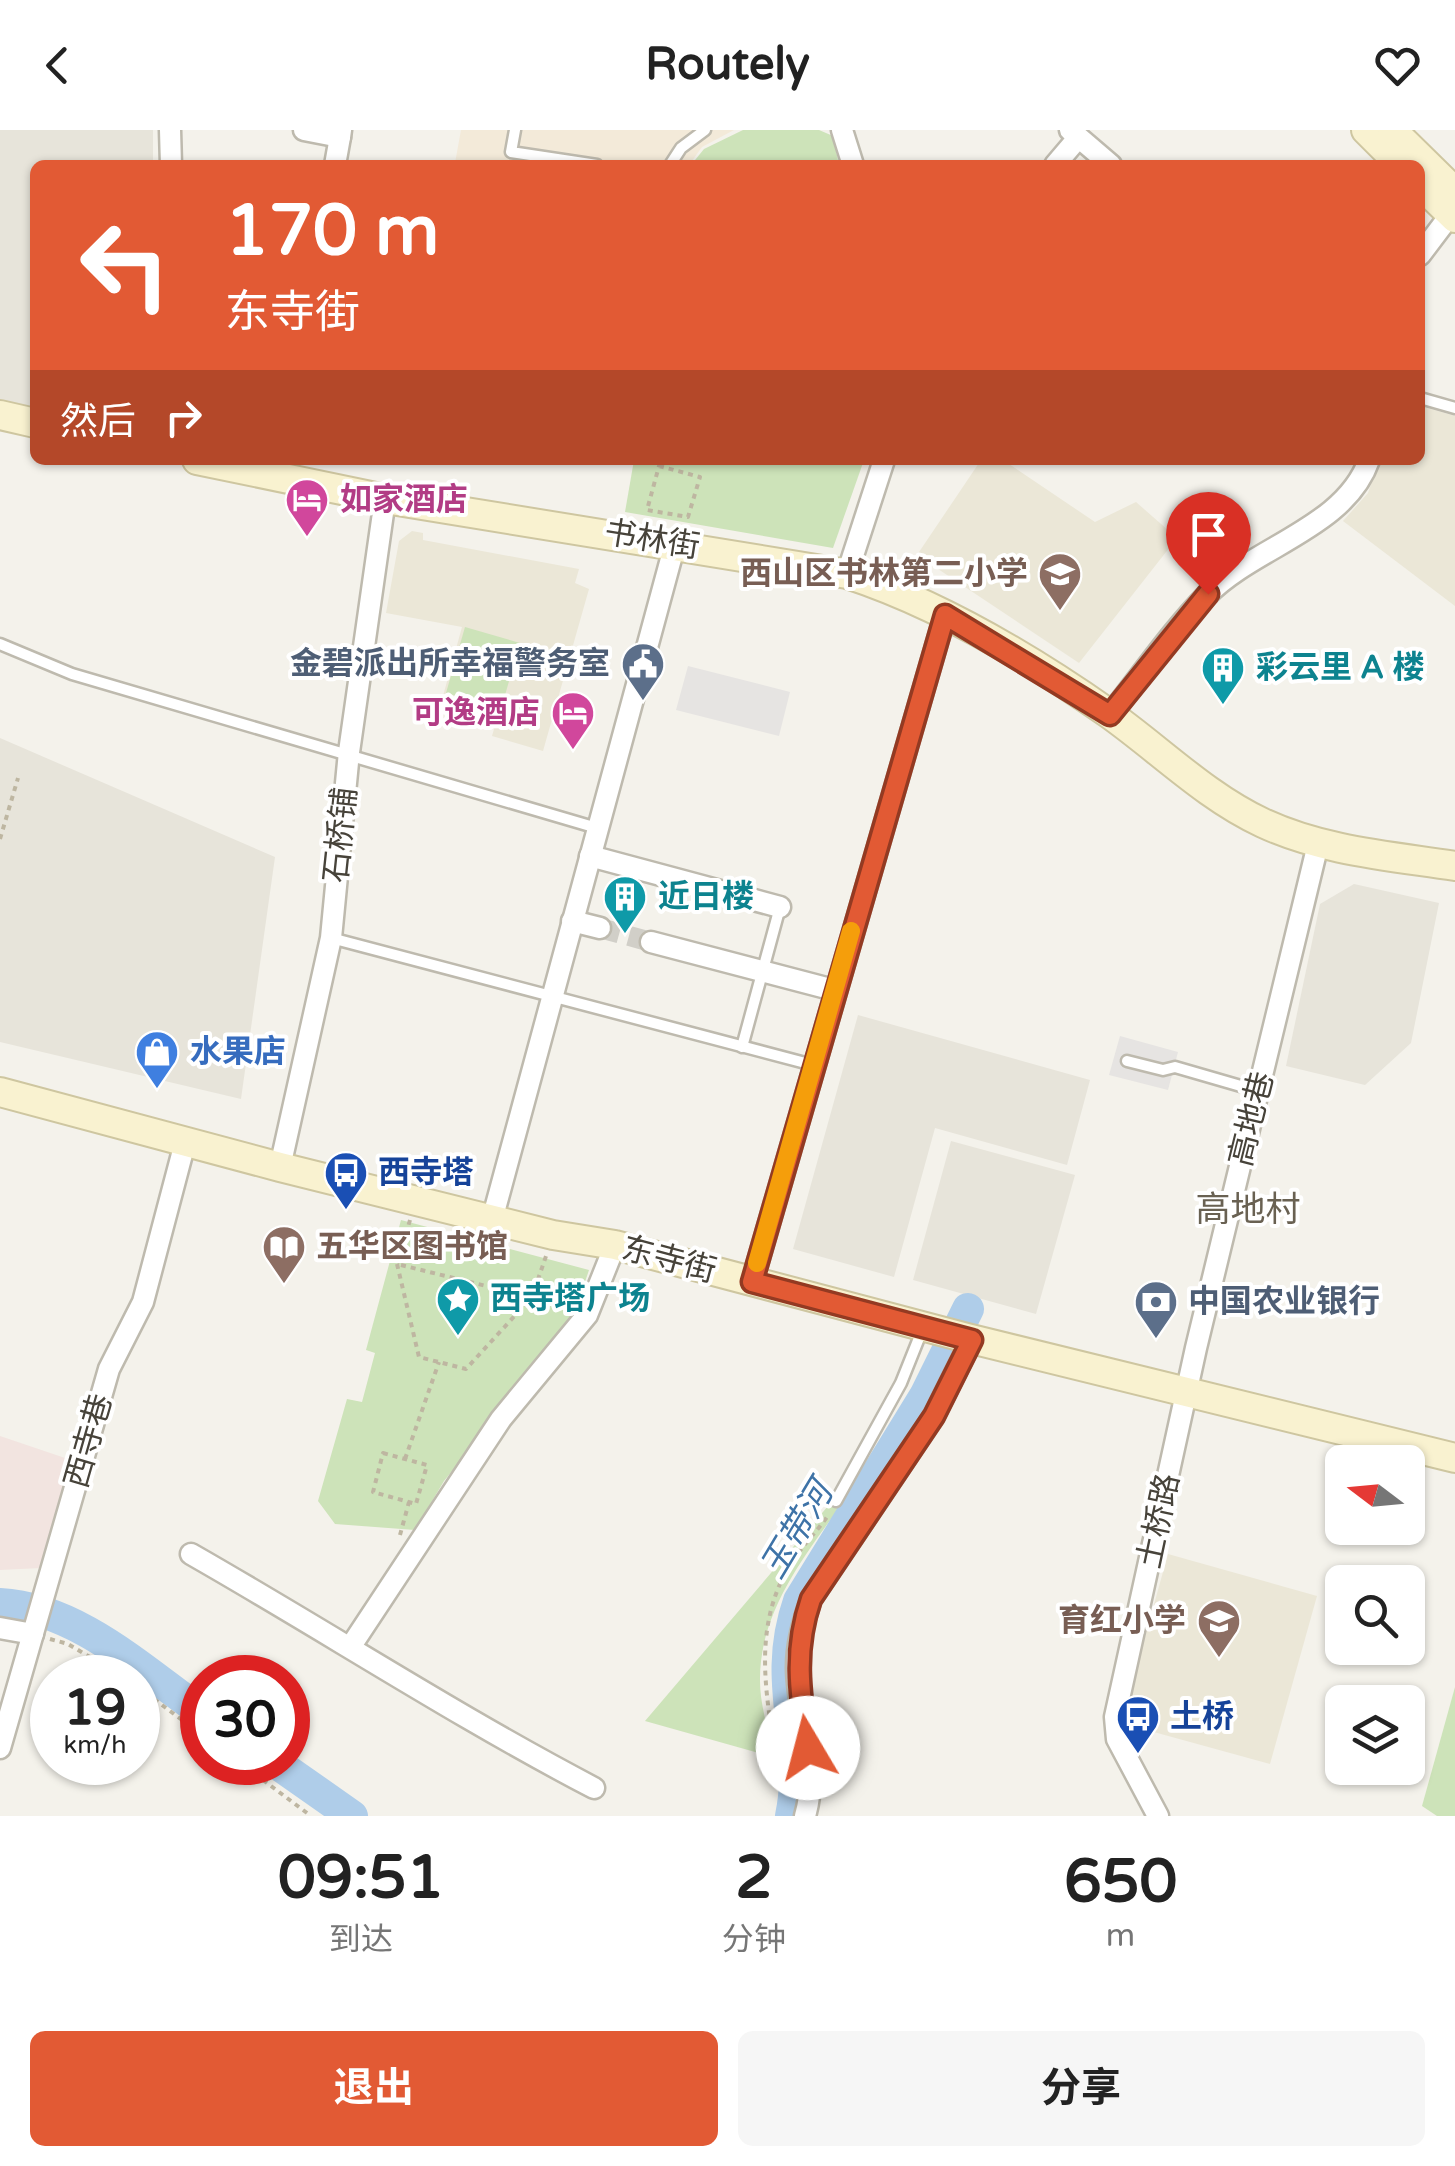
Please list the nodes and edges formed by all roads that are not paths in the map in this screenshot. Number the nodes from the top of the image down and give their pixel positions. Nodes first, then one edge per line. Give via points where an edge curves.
1 (170, 130) edge
2 (304, 130) edge
3 (515, 130) edge
4 (705, 130) edge
5 (842, 130) edge
6 (1366, 130) edge
7 (1392, 130) edge
8 (341, 133) edge
9 (1074, 134) edge
10 (171, 160) edge
11 (335, 160) edge
12 (564, 160) edge
13 (673, 160) edge
14 (851, 160) edge
15 (1058, 160) edge
16 (1105, 160) edge
17 (1396, 160) edge
18 (1416, 160) edge
19 (1425, 172) edge
20 (1425, 188) edge
21 (1454, 208) edge
22 (1425, 248) edge
23 (1425, 399) edge
24 (1455, 408) edge
25 (0, 415) edge
26 (30, 422) edge
27 (221, 465) edge
28 (882, 465) edge
29 (1367, 465) edge
30 (385, 499) junction
31 (675, 544) junction
32 (846, 574) junction
33 (945, 615) junction
34 (0, 644) edge
35 (1110, 715) junction
36 (349, 752) junction
37 (598, 828) junction
38 (1318, 844) junction
39 (590, 856) junction
40 (1455, 866) edge
41 (780, 907) joint
42 (572, 921) junction
43 (600, 928) tunnel mouth
44 (331, 938) junction
45 (650, 942) tunnel mouth
46 (763, 972) junction
47 (834, 990) junction
48 (551, 999) junction
49 (742, 1047) junction
50 (1127, 1060) dead end
51 (813, 1065) junction
52 (1258, 1091) junction
53 (0, 1092) edge
54 (186, 1139) junction
55 (280, 1167) junction
56 (492, 1220) junction
57 (615, 1246) junction
58 (752, 1282) junction
59 (926, 1328) junction
60 (969, 1339) junction
61 (1187, 1394) junction
62 (1455, 1458) edge
63 (836, 1501) road end
64 (192, 1554) dead end
65 (0, 1628) edge
66 (33, 1634) junction
67 (352, 1646) junction
68 (0, 1748) edge
69 (594, 1788) dead end
70 (805, 1816) edge
71 (1158, 1816) edge

1 - 10 street
2 - 8 street
3 - 12 lane via 512,152
4 - 13 lane
5 - 14 street
6 - 17 street
7 - 18 street
8 - 11 street
9 - 15 street
9 - 16 street
19 - 21 street
20 - 21 street
21 - 22 street
23 - 24 lane
25 - 26 street
27 - 30 street, 书林街
28 - 32 street
29 - 35 street via 1340,506 1208,594
30 - 31 street, 书林街
30 - 36 street, 石桥铺
31 - 32 street, 书林街
31 - 37 street
32 - 33 street, 书林街
33 - 35 street, 书林街
33 - 47 street
34 - 36 lane via 72,674
35 - 38 street, 书林街 via 1219,796 1261,822
36 - 37 lane
36 - 44 street, 石桥铺
37 - 39 street
38 - 40 street, 书林街
38 - 52 street, 高地巷
39 - 41 street
39 - 42 street
41 - 46 lane
42 - 43 street
42 - 48 street
44 - 48 lane
44 - 55 street, 石桥铺
45 - 46 street
46 - 47 street
46 - 49 lane
47 - 51 street
48 - 49 lane
48 - 56 street
49 - 51 lane
50 - 52 lane
51 - 58 street
52 - 61 street, 高地巷
53 - 54 street, 东寺街
54 - 55 street, 东寺街
54 - 66 street, 西寺巷 via 143,1302 110,1369
55 - 56 street, 东寺街
56 - 57 street, 东寺街
57 - 58 street, 东寺街
57 - 67 street via 587,1315 501,1419
58 - 59 street, 东寺街
59 - 60 street, 东寺街
59 - 63 lane
60 - 61 street, 东寺街
60 - 70 street via 934,1416 811,1599 799,1634 797,1671 814,1786
61 - 62 street, 东寺街
61 - 71 street, 土桥路 via 1116,1717 1118,1738
64 - 67 street
65 - 66 street
66 - 68 street, 西寺巷
67 - 69 street via 501,1740

